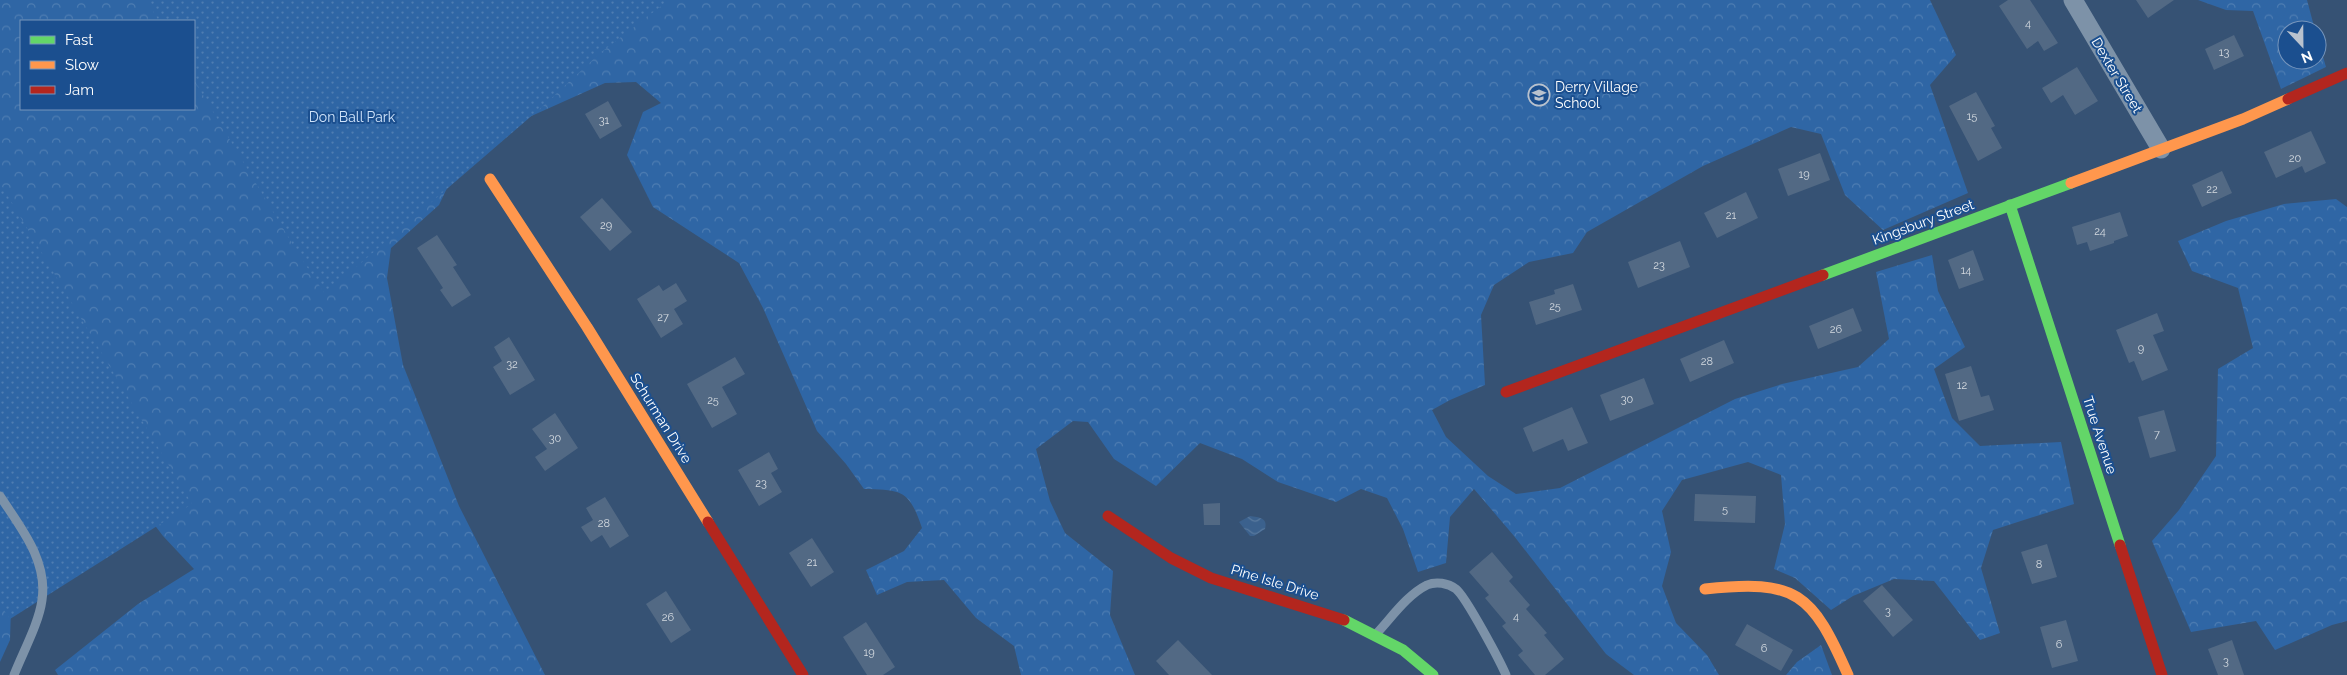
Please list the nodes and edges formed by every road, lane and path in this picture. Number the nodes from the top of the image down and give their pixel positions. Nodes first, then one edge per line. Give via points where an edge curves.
1 (2073, 0) edge
2 (2347, 73) edge
3 (2161, 149) junction
4 (490, 179) dead end
5 (2010, 205) junction
6 (1506, 392) dead end
7 (0, 496) edge
8 (1108, 516) dead end
9 (1705, 589) dead end
10 (1376, 634) junction
11 (14, 675) edge
12 (803, 675) edge
13 (1433, 675) edge
14 (1506, 675) edge
15 (1848, 675) edge
16 (2162, 675) edge

1 - 3 street, Dexter Street
2 - 3 street, Kingsbury Street via 2243,119
3 - 5 street, Kingsbury Street
4 - 12 street, Schurman Drive via 587,327
5 - 6 street, Kingsbury Street
5 - 16 street, True Avenue
7 - 11 lane via 27,538 42,576 42,600
8 - 10 street, Pine Isle Drive via 1170,558 1211,578 1342,619
9 - 15 street via 1747,584 1776,587 1797,595 1827,628
10 - 13 street, Pine Isle Drive via 1403,650 1418,667
10 - 14 lane via 1412,595 1428,584 1442,583 1457,590 1500,659

